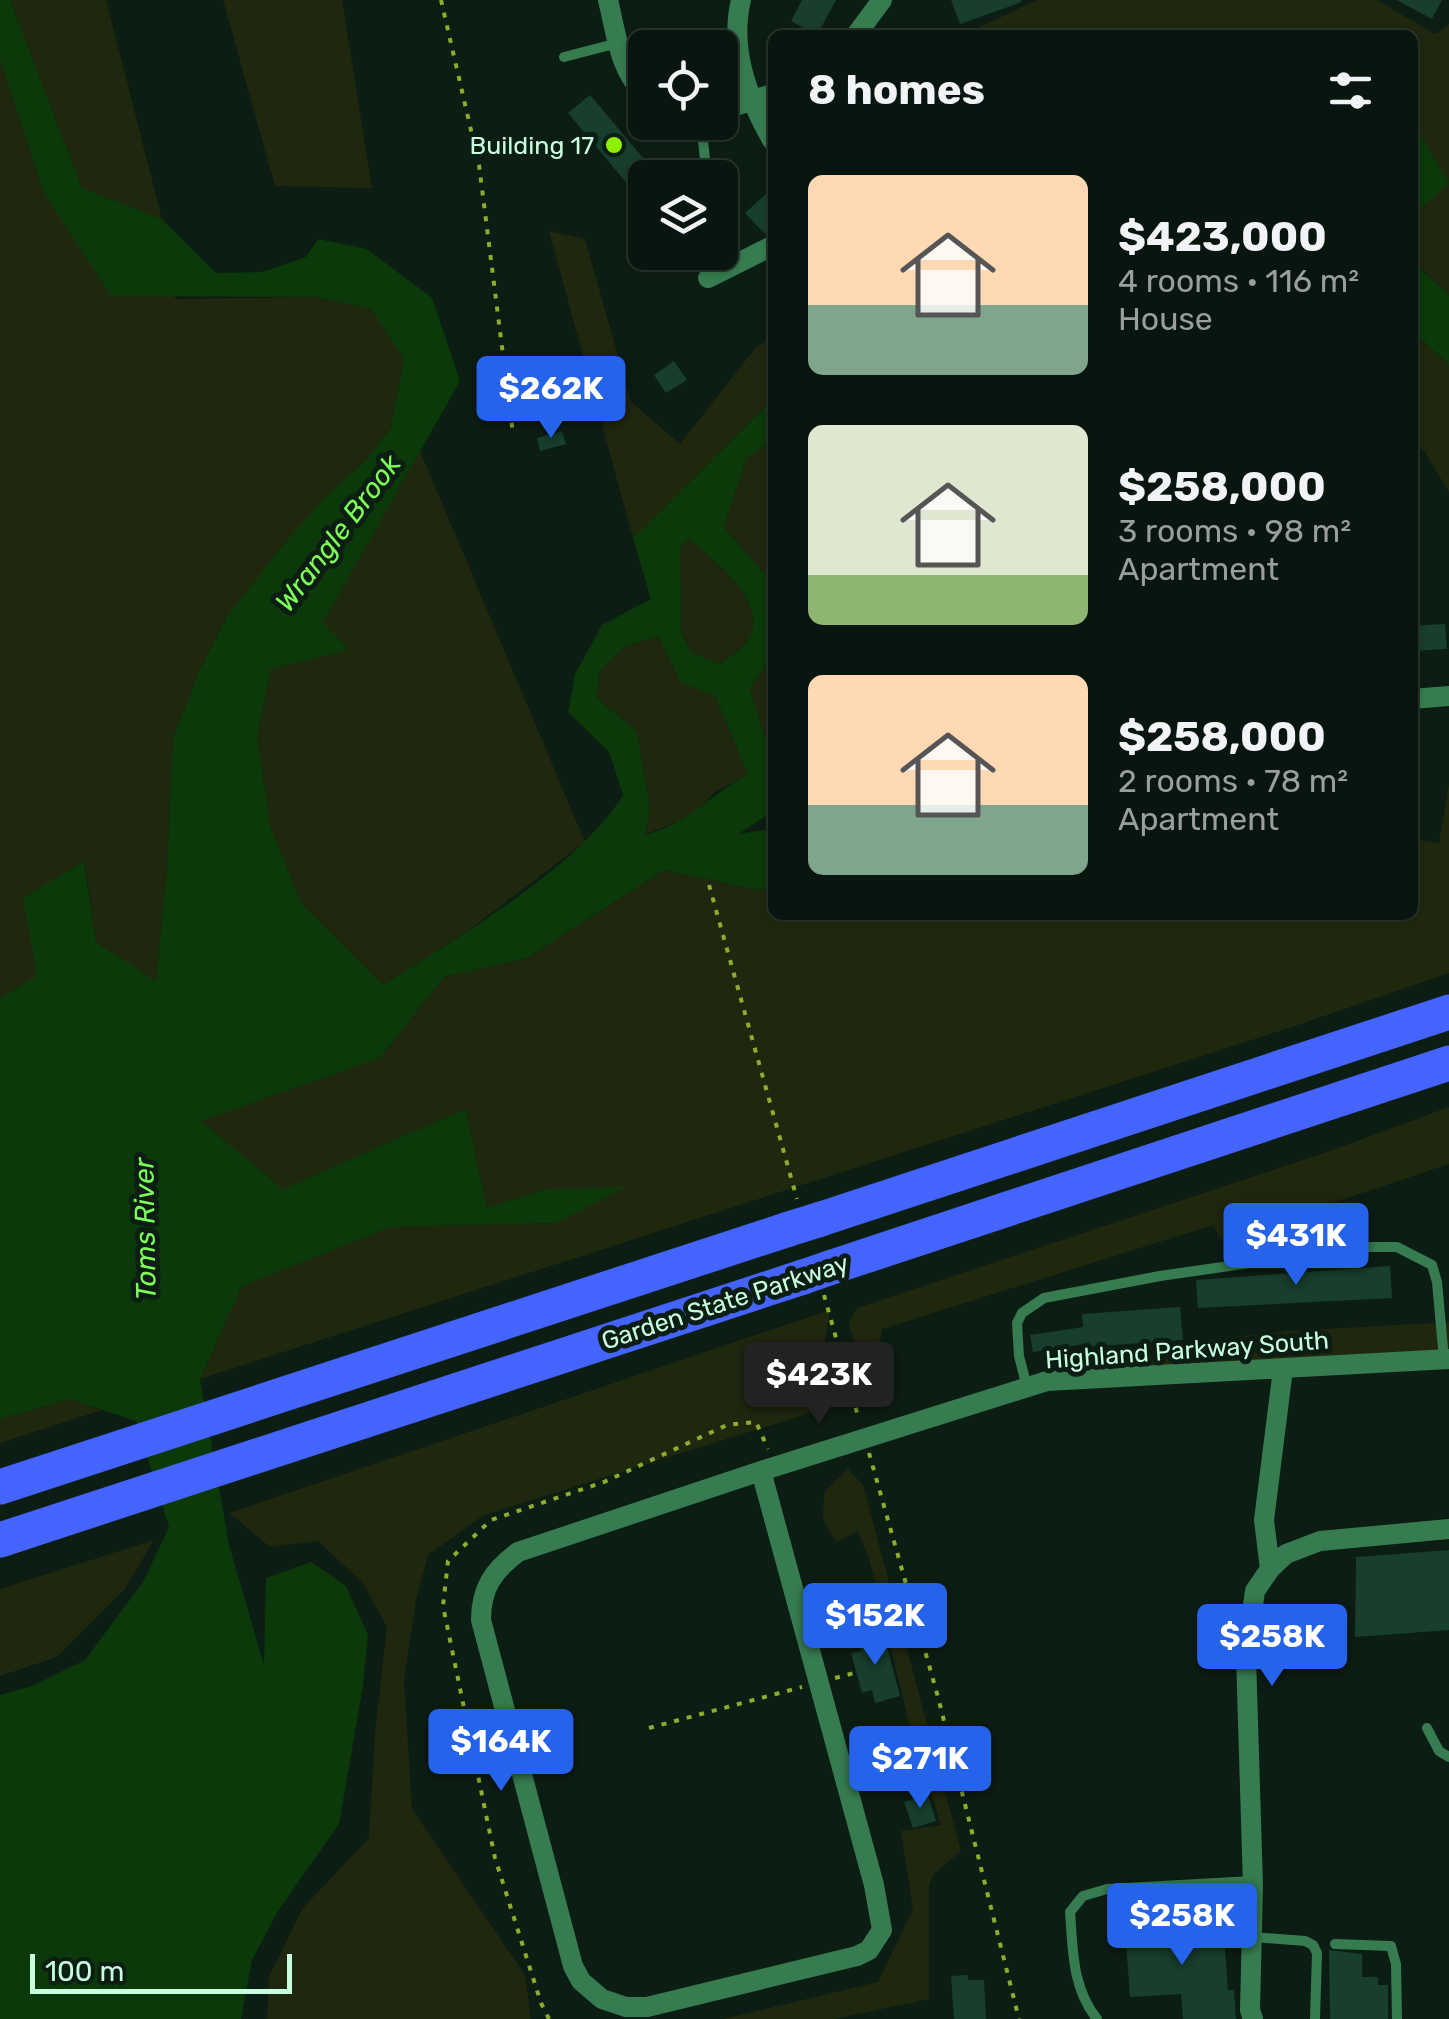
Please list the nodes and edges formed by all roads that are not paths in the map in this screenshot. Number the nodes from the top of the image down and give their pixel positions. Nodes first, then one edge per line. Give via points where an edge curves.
1 (608, 0) edge
2 (741, 0) edge
3 (882, 0) edge
4 (860, 30) edge
5 (619, 42) junction
6 (564, 57) dead end
7 (628, 72) edge
8 (763, 98) edge
9 (738, 106) edge
10 (768, 248) edge
11 (708, 278) dead end
12 (1449, 696) edge
13 (1418, 698) edge
14 (1449, 1012) edge
15 (1449, 1063) edge
16 (1449, 1080) edge
17 (1359, 1094) junction
18 (1446, 1359) edge
19 (1284, 1369) junction
20 (1027, 1388) junction
21 (769, 1469) junction
22 (0, 1487) edge
23 (1449, 1529) edge
24 (0, 1540) edge
25 (1270, 1570) junction
26 (1427, 1728) dead end
27 (1449, 1757) edge
28 (1253, 1881) junction
29 (1252, 1937) junction
30 (1335, 1944) dead end
31 (1098, 2019) edge
32 (1253, 2019) edge
33 (1315, 2019) edge
34 (1397, 2019) edge

1 - 5 street
2 - 8 street via 737,49
3 - 4 street
5 - 6 lane
5 - 7 street
8 - 9 street
10 - 11 street
12 - 13 street
14 - 22 highway, Garden State Parkway
15 - 17 highway, Garden State Parkway
16 - 17 highway via 1402,1094
17 - 24 highway, Garden State Parkway
18 - 19 street, Highland Parkway South
18 - 20 lane via 1432,1264 1397,1247 1362,1248 1044,1298 1017,1323
19 - 20 street, Highland Parkway South via 1084,1377
19 - 25 street via 1264,1520
20 - 21 street, Highland Parkway South
21 - 21 street, Highland Parkway South via 518,1552 492,1574 484,1592 480,1620 573,1966 602,1999 626,2007 857,1956 882,1930
23 - 25 street via 1320,1541 1286,1554
25 - 28 street via 1256,1591 1246,1634
26 - 27 lane
28 - 29 street
28 - 31 lane via 1083,1896 1070,1912 1076,1978
29 - 32 street
29 - 33 lane via 1313,1945
30 - 34 lane via 1391,1946

